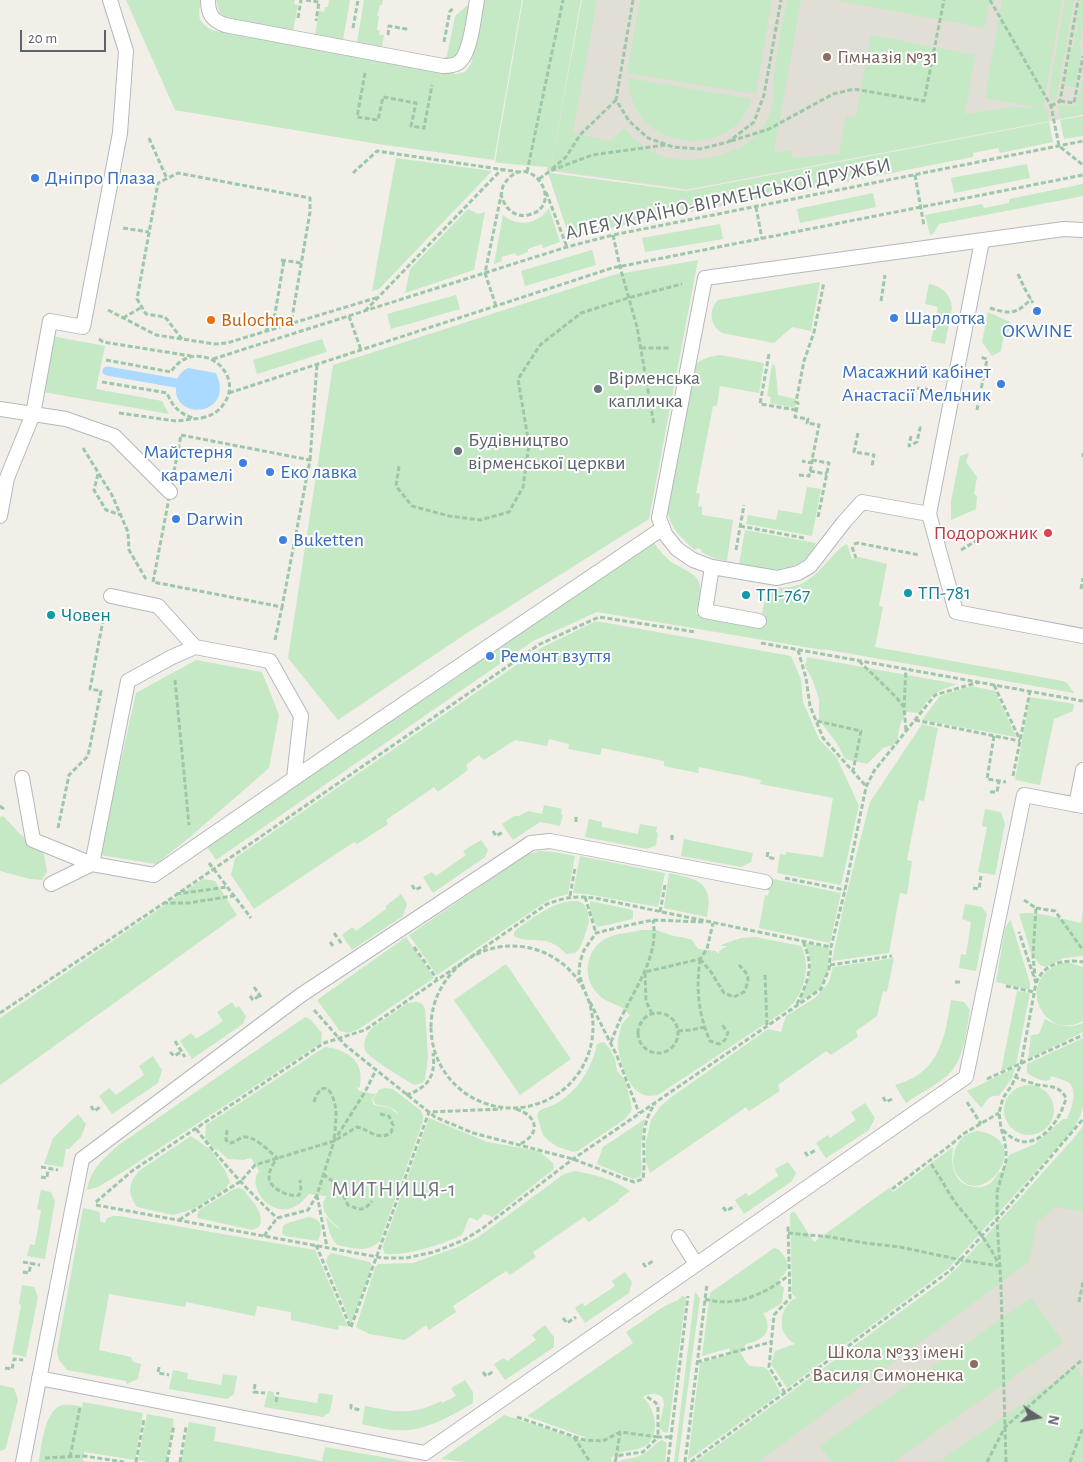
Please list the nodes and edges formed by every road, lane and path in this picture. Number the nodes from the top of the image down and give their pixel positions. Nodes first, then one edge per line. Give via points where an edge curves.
1 (110, 0) edge
2 (208, 0) edge
3 (301, 0) edge
4 (306, 0) edge
5 (358, 0) edge
6 (477, 0) edge
7 (563, 0) edge
8 (633, 0) edge
9 (781, 0) edge
10 (944, 0) edge
11 (990, 0) edge
12 (1078, 0) edge
13 (300, 5) dead end
14 (317, 11) dead end
15 (406, 33) dead end
16 (388, 34) dead end
17 (349, 48) junction
18 (368, 52) junction
19 (1083, 56) edge
20 (435, 64) junction
21 (616, 100) junction
22 (1060, 101) junction
23 (1051, 106) junction
24 (149, 138) dead end
25 (728, 142) junction
26 (1083, 142) edge
27 (667, 145) junction
28 (1060, 146) junction
29 (1083, 165) edge
30 (502, 169) junction
31 (550, 171) junction
32 (519, 172) junction
33 (527, 172) junction
34 (353, 173) dead end
35 (915, 175) junction
36 (1083, 175) edge
37 (167, 178) junction
38 (539, 178) junction
39 (543, 184) junction
40 (501, 193) junction
41 (756, 207) junction
42 (920, 207) junction
43 (138, 230) dead end
44 (925, 230) dead end
45 (1083, 230) edge
46 (149, 232) junction
47 (613, 235) junction
48 (762, 239) junction
49 (982, 241) junction
50 (567, 247) junction
51 (301, 263) junction
52 (620, 267) junction
53 (886, 272) dead end
54 (485, 273) junction
55 (1018, 274) dead end
56 (705, 278) junction
57 (824, 279) dead end
58 (379, 297) junction
59 (628, 298) junction
60 (88, 300) junction
61 (881, 301) dead end
62 (496, 306) junction
63 (142, 307) junction
64 (987, 307) dead end
65 (364, 312) junction
66 (350, 316) junction
67 (124, 318) junction
68 (291, 324) junction
69 (83, 327) junction
70 (266, 332) junction
71 (182, 339) junction
72 (693, 339) junction
73 (640, 348) junction
74 (361, 350) junction
75 (769, 354) dead end
76 (192, 356) junction
77 (212, 359) junction
78 (987, 359) dead end
79 (106, 360) dead end
80 (317, 364) junction
81 (102, 382) dead end
82 (917, 388) dead end
83 (938, 391) dead end
84 (229, 393) junction
85 (0, 409) edge
86 (796, 410) junction
87 (978, 410) dead end
88 (118, 412) dead end
89 (33, 414) junction
90 (202, 418) junction
91 (66, 419) junction
92 (858, 433) dead end
93 (655, 434) dead end
94 (911, 436) dead end
95 (917, 442) dead end
96 (1083, 453) edge
97 (1083, 457) edge
98 (310, 460) junction
99 (802, 461) dead end
100 (399, 466) dead end
101 (872, 466) dead end
102 (810, 471) junction
103 (98, 473) junction
104 (799, 474) dead end
105 (826, 474) junction
106 (170, 492) junction
107 (744, 505) dead end
108 (929, 514) junction
109 (121, 515) junction
110 (0, 516) edge
111 (818, 521) dead end
112 (740, 526) junction
113 (663, 528) junction
114 (984, 536) dead end
115 (805, 538) dead end
116 (851, 545) dead end
117 (129, 550) dead end
118 (961, 550) dead end
119 (941, 560) junction
120 (712, 567) junction
121 (732, 570) junction
122 (1083, 578) edge
123 (1081, 589) dead end
124 (111, 596) dead end
125 (282, 607) junction
126 (104, 614) dead end
127 (759, 621) dead end
128 (700, 633) dead end
129 (1083, 636) edge
130 (759, 643) dead end
131 (195, 646) junction
132 (798, 650) junction
133 (270, 660) junction
134 (858, 661) junction
135 (906, 669) junction
136 (174, 671) dead end
137 (980, 682) junction
138 (994, 685) junction
139 (1030, 691) junction
140 (1083, 701) edge
141 (904, 707) junction
142 (915, 720) junction
143 (816, 721) junction
144 (906, 731) junction
145 (994, 736) junction
146 (1020, 741) junction
147 (1083, 770) edge
148 (853, 771) junction
149 (22, 778) dead end
150 (294, 778) junction
151 (999, 781) junction
152 (866, 787) junction
153 (990, 792) dead end
154 (1079, 806) edge
155 (576, 817) dead end
156 (575, 822) dead end
157 (189, 827) dead end
158 (493, 831) dead end
159 (503, 832) dead end
160 (672, 835) dead end
161 (672, 840) dead end
162 (54, 848) junction
163 (768, 852) dead end
164 (92, 864) junction
165 (774, 868) dead end
166 (213, 869) junction
167 (981, 876) dead end
168 (782, 878) dead end
169 (765, 882) dead end
170 (51, 884) dead end
171 (423, 885) dead end
172 (412, 886) dead end
173 (227, 887) junction
174 (973, 888) dead end
175 (1005, 888) junction
176 (845, 890) junction
177 (176, 895) junction
178 (234, 896) junction
179 (585, 897) junction
180 (162, 904) junction
181 (1036, 908) junction
182 (251, 918) dead end
183 (653, 920) junction
184 (713, 923) junction
185 (401, 929) junction
186 (1019, 931) dead end
187 (596, 933) junction
188 (802, 941) junction
189 (330, 942) dead end
190 (334, 946) dead end
191 (831, 946) junction
192 (1083, 950) edge
193 (476, 954) junction
194 (892, 956) dead end
195 (700, 959) junction
196 (1083, 962) edge
197 (739, 965) dead end
198 (830, 965) junction
199 (458, 966) junction
200 (645, 972) junction
201 (765, 975) dead end
202 (437, 979) junction
203 (955, 982) dead end
204 (985, 982) junction
205 (962, 983) dead end
206 (1036, 983) junction
207 (254, 987) dead end
208 (1034, 992) junction
209 (301, 995) junction
210 (250, 996) dead end
211 (587, 997) junction
212 (253, 1000) dead end
213 (264, 1002) dead end
214 (796, 1006) junction
215 (0, 1013) edge
216 (652, 1014) junction
217 (721, 1023) dead end
218 (767, 1026) junction
219 (705, 1028) junction
220 (678, 1031) junction
221 (1083, 1035) edge
222 (338, 1038) junction
223 (175, 1041) dead end
224 (610, 1043) junction
225 (432, 1047) junction
226 (170, 1052) dead end
227 (182, 1052) junction
228 (190, 1063) dead end
229 (1021, 1064) junction
230 (376, 1070) junction
231 (1015, 1077) junction
232 (957, 1085) junction
233 (406, 1094) junction
234 (897, 1096) dead end
235 (883, 1097) dead end
236 (657, 1101) junction
237 (314, 1102) dead end
238 (91, 1106) dead end
239 (102, 1106) dead end
240 (515, 1109) junction
241 (429, 1112) junction
242 (640, 1113) junction
243 (999, 1113) junction
244 (380, 1114) dead end
245 (1083, 1119) edge
246 (981, 1124) junction
247 (196, 1128) junction
248 (1001, 1128) junction
249 (227, 1130) dead end
250 (334, 1141) junction
251 (518, 1145) junction
252 (816, 1150) dead end
253 (804, 1152) dead end
254 (277, 1158) junction
255 (573, 1159) junction
256 (931, 1164) dead end
257 (41, 1168) dead end
258 (48, 1169) junction
259 (64, 1171) dead end
260 (324, 1174) junction
261 (41, 1177) dead end
262 (300, 1180) dead end
263 (241, 1181) junction
264 (892, 1189) dead end
265 (317, 1195) junction
266 (789, 1200) junction
267 (372, 1202) dead end
268 (735, 1206) dead end
269 (723, 1207) dead end
270 (277, 1218) junction
271 (179, 1220) junction
272 (997, 1220) junction
273 (788, 1233) junction
274 (264, 1236) junction
275 (982, 1236) junction
276 (679, 1237) dead end
277 (316, 1245) junction
278 (327, 1248) junction
279 (376, 1256) junction
280 (961, 1260) junction
281 (653, 1261) dead end
282 (23, 1262) dead end
283 (31, 1263) junction
284 (643, 1263) dead end
285 (696, 1264) junction
286 (46, 1266) dead end
287 (1000, 1266) junction
288 (23, 1272) dead end
289 (790, 1275) junction
290 (1083, 1282) edge
291 (705, 1299) junction
292 (1079, 1302) dead end
293 (576, 1317) dead end
294 (563, 1318) dead end
295 (772, 1342) junction
296 (14, 1359) dead end
297 (1083, 1359) edge
298 (697, 1362) junction
299 (159, 1367) dead end
300 (5, 1368) dead end
301 (494, 1371) dead end
302 (483, 1372) dead end
303 (169, 1375) dead end
304 (39, 1378) junction
305 (255, 1384) dead end
306 (278, 1392) dead end
307 (785, 1392) junction
308 (265, 1393) dead end
309 (646, 1396) dead end
310 (277, 1397) dead end
311 (148, 1399) junction
312 (80, 1404) dead end
313 (351, 1404) dead end
314 (184, 1406) junction
315 (490, 1408) junction
316 (361, 1410) dead end
317 (1005, 1427) junction
318 (1083, 1427) edge
319 (620, 1432) junction
320 (573, 1436) junction
321 (658, 1436) junction
322 (671, 1437) junction
323 (70, 1457) junction
324 (38, 1459) dead end
325 (615, 1460) edge
326 (23, 1462) edge
327 (124, 1462) edge
328 (136, 1462) edge
329 (167, 1462) edge
330 (180, 1462) edge
331 (590, 1462) edge
332 (668, 1462) edge
333 (685, 1462) edge
334 (692, 1462) edge
335 (987, 1462) edge
336 (1006, 1462) edge
337 (1070, 1462) edge

1 - 60 lane via 126,51 120,133
2 - 17 lane via 212,16 225,25
3 - 13 path
4 - 14 path via 319,2
5 - 17 path
6 - 20 lane via 465,56 451,66
7 - 33 path
8 - 21 path
9 - 25 path via 764,95 754,122
10 - 25 path via 924,101 854,89 832,94 769,128
11 - 23 path
12 - 22 path
15 - 16 path via 407,27 389,26
17 - 18 lane
18 - 20 lane
18 - 20 path via 357,116 364,118 378,120 383,97 416,103 412,126 424,128
19 - 22 path via 1074,103
21 - 27 path via 629,121 648,138
21 - 31 path via 580,135 566,157
22 - 23 path
23 - 28 path
24 - 37 path
25 - 27 path via 700,149
26 - 28 path, АЛЕЯ УКРАЇНО-ВІРМЕНСЬКОЇ ДРУЖБИ
27 - 31 path via 592,155
28 - 29 path
28 - 35 path, АЛЕЯ УКРАЇНО-ВІРМЕНСЬКОЇ ДРУЖБИ
30 - 32 path
30 - 34 path via 377,151
30 - 58 path
31 - 38 path
32 - 33 path
32 - 40 path via 506,179
33 - 38 path
35 - 41 path, АЛЕЯ УКРАЇНО-ВІРМЕНСЬКОЇ ДРУЖБИ
35 - 42 path
36 - 42 path
37 - 46 path via 158,184
37 - 51 path via 178,173 310,198
38 - 39 path
39 - 40 path via 542,204 538,210 525,216 511,212
39 - 50 path
40 - 54 path
41 - 47 path, АЛЕЯ УКРАЇНО-ВІРМЕНСЬКОЇ ДРУЖБИ
41 - 48 path
42 - 44 path
42 - 48 path
43 - 46 path
45 - 49 lane
46 - 63 path via 138,298
47 - 50 path, АЛЕЯ УКРАЇНО-ВІРМЕНСЬКОЇ ДРУЖБИ
47 - 52 path
48 - 52 path
49 - 56 lane
49 - 108 lane
50 - 54 path, АЛЕЯ УКРАЇНО-ВІРМЕНСЬКОЇ ДРУЖБИ
51 - 68 path
51 - 70 path via 283,260 275,314
52 - 59 path
52 - 62 path
53 - 61 path
54 - 62 path
54 - 65 path, АЛЕЯ УКРАЇНО-ВІРМЕНСЬКОЇ ДРУЖБИ
55 - 64 path via 1032,301 1021,310 1006,313
56 - 59 path
56 - 72 lane
57 - 86 path
58 - 65 path
58 - 68 path
59 - 73 path
59 - 100 path via 581,313 540,346 518,379 529,445 523,487 509,512 480,520 412,506 396,486
60 - 67 path
60 - 69 lane
62 - 74 path
63 - 67 path
63 - 71 path via 146,314 165,317
65 - 66 path, АЛЕЯ УКРАЇНО-ВІРМЕНСЬКОЇ ДРУЖБИ
66 - 74 path
66 - 77 path, АЛЕЯ УКРАЇНО-ВІРМЕНСЬКОЇ ДРУЖБИ
67 - 71 path via 156,335
68 - 70 path
69 - 76 path via 103,342
69 - 89 lane via 50,321
70 - 71 path via 227,343
72 - 73 path via 673,348
72 - 113 lane via 659,518
73 - 93 path
74 - 80 path
75 - 86 path via 760,404
76 - 77 path
76 - 79 path via 182,360 171,372
77 - 84 path via 226,374 230,383
78 - 87 path
80 - 84 path
80 - 98 path
81 - 90 path via 167,393 182,414
82 - 83 path
84 - 90 path via 219,410
85 - 89 lane
86 - 105 path via 795,417 808,419 807,424 819,426 812,460 829,463
88 - 90 path via 176,421
89 - 91 lane
89 - 110 lane via 7,478
91 - 103 path
91 - 106 lane via 114,436
92 - 101 path via 854,452 874,456
94 - 95 path via 909,446
96 - 97 path
98 - 106 path via 181,435
98 - 125 path
99 - 102 path via 812,463
102 - 104 path via 809,476
102 - 105 path
103 - 109 path
103 - 109 path via 94,490 106,510
105 - 111 path
106 - 125 path via 153,582
107 - 112 path
108 - 119 lane
108 - 121 lane via 862,502 810,566 798,573 777,578
109 - 117 path via 128,532
112 - 115 path
112 - 121 path
113 - 120 lane via 677,548 693,560
113 - 150 lane
114 - 118 path
116 - 119 path via 858,543
119 - 129 lane via 956,612
120 - 121 lane
120 - 127 lane via 705,611
122 - 123 path
124 - 131 lane via 158,606
125 - 133 path
126 - 162 path via 90,689 101,691 88,756 69,775
128 - 166 path via 599,616 540,644
130 - 132 path
131 - 133 lane
131 - 164 lane via 128,681
132 - 134 path
132 - 143 path
133 - 150 lane via 301,716
134 - 135 path
134 - 141 path
135 - 137 path
135 - 141 path
136 - 157 path
137 - 138 path
137 - 142 path via 935,695
138 - 139 path
138 - 146 path
139 - 140 path
139 - 146 path
141 - 144 path
142 - 144 path
142 - 145 path
143 - 148 path via 823,738
143 - 148 path via 861,731
144 - 152 path via 874,771
145 - 146 path
145 - 151 path via 986,779
146 - 151 path via 1012,783
147 - 154 lane
148 - 152 path
149 - 162 lane via 33,840
150 - 164 lane via 154,875
151 - 153 path via 997,792
152 - 176 path
154 - 175 lane via 1024,795
155 - 156 path
158 - 159 path via 496,836
160 - 161 path
162 - 164 lane
163 - 165 path via 767,858 776,858
164 - 170 lane
166 - 173 path
166 - 177 path
167 - 174 path via 979,889
168 - 176 path
169 - 185 lane via 550,841 531,843
171 - 172 path via 415,890
173 - 177 path
173 - 178 path
175 - 181 path
175 - 204 lane
176 - 191 path
177 - 180 path
178 - 180 path
178 - 182 path
179 - 184 path
179 - 187 path
179 - 193 path via 570,897 547,904
180 - 215 path
181 - 192 path via 1055,911
181 - 206 path via 1033,955
183 - 184 path
183 - 187 path
183 - 200 path via 653,946
184 - 188 path
184 - 195 path via 707,950
185 - 202 path
185 - 209 lane
186 - 206 path
187 - 211 path via 580,962 579,974
188 - 191 path
188 - 214 path via 810,962
189 - 190 path
191 - 198 path
193 - 199 path
193 - 211 path via 502,946 528,948 553,957 573,974
194 - 198 path
195 - 197 path via 724,993 734,997 744,992 748,982 748,973
195 - 200 path
195 - 219 path via 698,992
196 - 206 path via 1071,960 1054,965 1040,974
198 - 214 path via 821,989
199 - 202 path
199 - 225 path via 434,1003 430,1025
200 - 216 path via 646,1001
200 - 224 path
201 - 218 path
202 - 222 path via 365,1030
203 - 205 path
204 - 208 path
204 - 232 lane via 966,1077
206 - 208 path
207 - 213 path
208 - 229 path
209 - 222 path
209 - 304 lane via 82,1159
210 - 212 path
211 - 224 path
211 - 240 path via 593,1023 590,1049 578,1073 560,1092 537,1105
214 - 218 path
216 - 220 path via 670,1017
216 - 220 path via 642,1021 638,1034 648,1050 667,1051 673,1047
217 - 219 path via 728,1033 719,1044 710,1041
218 - 236 path
219 - 220 path
221 - 229 path
222 - 230 path
222 - 247 path via 324,1043
223 - 227 path
224 - 242 path
225 - 233 path via 434,1064 431,1076 418,1091
225 - 240 path via 441,1068 454,1085 472,1099 493,1107
226 - 227 path via 174,1056
227 - 228 path
229 - 231 path
229 - 232 path via 969,1088
230 - 233 path
230 - 250 path
231 - 243 path
231 - 248 path via 1057,1088 1066,1098 1050,1129 1040,1138 1030,1142 1017,1140
232 - 246 path
232 - 266 lane
233 - 241 path
234 - 235 path via 886,1102
236 - 242 path
236 - 255 path via 644,1129 643,1179 634,1182
237 - 250 path via 319,1090 329,1089 337,1116
238 - 239 path via 94,1111
240 - 241 path
240 - 251 path via 532,1117 534,1128 532,1137
241 - 251 path via 473,1133
241 - 279 path
242 - 255 path
243 - 246 path
243 - 248 path
244 - 250 path via 389,1116 393,1125 385,1136 376,1136 357,1126
245 - 272 path
246 - 264 path via 963,1134
247 - 263 path
247 - 271 path via 132,1171 94,1204
248 - 272 path via 1006,1161 997,1192
249 - 254 path via 226,1140 230,1143 248,1137
250 - 254 path
250 - 260 path
251 - 255 path
252 - 253 path via 807,1156
254 - 262 path via 268,1174 275,1187 296,1196 299,1195
254 - 263 path via 255,1165
255 - 279 path via 464,1240 434,1252 406,1258
256 - 275 path
257 - 258 path
258 - 259 path
258 - 261 path via 47,1178
260 - 265 path
260 - 267 path via 339,1186 348,1205 360,1210
263 - 270 path
263 - 271 path
265 - 270 path via 308,1210
265 - 278 path
266 - 273 path
266 - 285 lane
268 - 269 path via 726,1212
270 - 274 path
271 - 274 path
272 - 275 path
272 - 287 path
273 - 280 path via 900,1247
273 - 289 path
274 - 277 path
275 - 280 path
275 - 287 path
276 - 285 lane
277 - 278 path
277 - 279 path via 351,1327
278 - 279 path
280 - 287 path
280 - 307 path
281 - 284 path via 646,1266
282 - 283 path
283 - 286 path
283 - 288 path via 29,1273
285 - 291 path via 707,1282
285 - 315 lane
285 - 322 path via 688,1295
287 - 317 path
289 - 291 path via 751,1298 724,1303
289 - 295 path via 790,1298 774,1315
290 - 292 path
291 - 298 path
293 - 294 path via 567,1323
295 - 298 path
295 - 307 path via 769,1367
296 - 300 path via 12,1369
297 - 317 path
298 - 333 path
299 - 303 path via 158,1373
301 - 302 path via 486,1376
304 - 311 lane
304 - 326 lane
305 - 308 path via 254,1392
306 - 310 path
307 - 334 path
309 - 321 path via 658,1408
311 - 314 lane
311 - 328 path
312 - 323 path
313 - 316 path via 350,1408
314 - 315 lane via 425,1453
314 - 329 path
314 - 330 path
315 - 320 path
317 - 335 path
317 - 336 path
318 - 337 path
319 - 320 path via 603,1440 584,1440
319 - 321 path
319 - 325 path
320 - 331 path
321 - 322 path
321 - 325 path via 643,1452 621,1455
322 - 332 path
323 - 324 path
323 - 327 path

